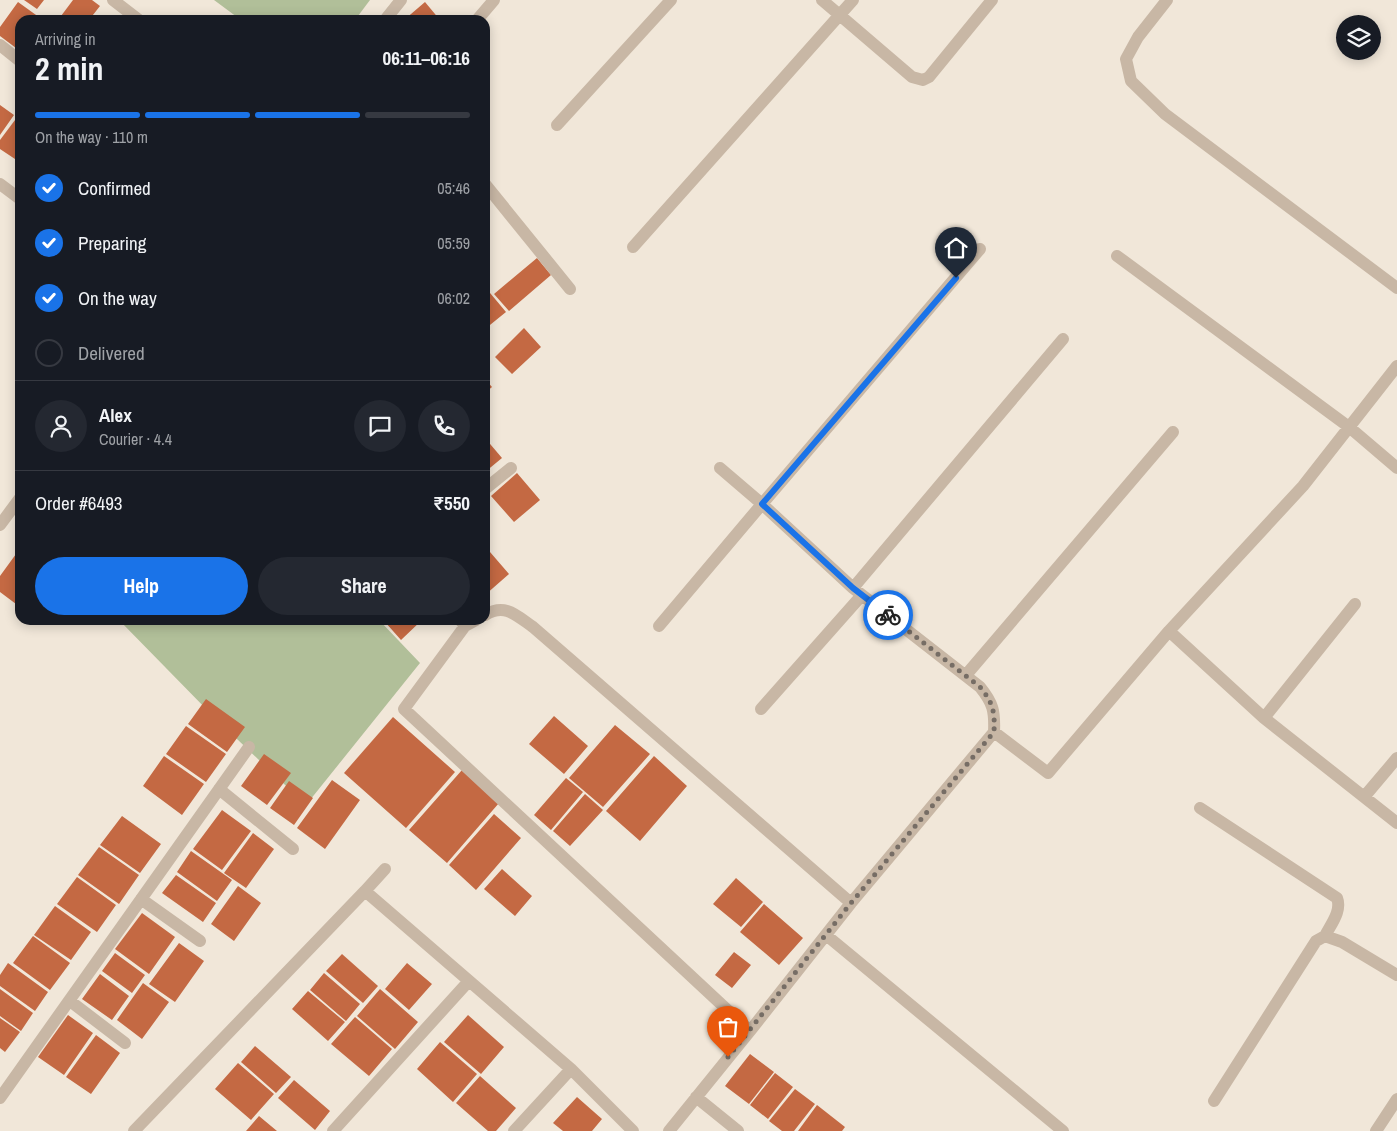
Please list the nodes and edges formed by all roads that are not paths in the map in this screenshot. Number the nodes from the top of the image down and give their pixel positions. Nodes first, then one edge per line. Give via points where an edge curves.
1 (113, 0) edge
2 (401, 0) edge
3 (494, 0) edge
4 (671, 0) edge
5 (822, 0) edge
6 (853, 0) edge
7 (992, 0) edge
8 (1167, 0) edge
9 (132, 15) edge
10 (389, 15) edge
11 (481, 15) edge
12 (840, 16) junction
13 (0, 45) edge
14 (15, 57) edge
15 (557, 124) dead end
16 (0, 184) edge
17 (490, 190) edge
18 (15, 195) edge
19 (633, 247) dead end
20 (980, 249) dead end
21 (1117, 256) dead end
22 (1397, 288) edge
23 (570, 289) dead end
24 (1064, 339) dead end
25 (1397, 366) edge
26 (1349, 427) junction
27 (1173, 432) dead end
28 (511, 468) dead end
29 (720, 468) dead end
30 (1397, 468) edge
31 (490, 485) edge
32 (762, 504) junction
33 (15, 505) edge
34 (0, 525) edge
35 (858, 592) junction
36 (1355, 604) dead end
37 (490, 612) edge
38 (465, 625) edge
39 (659, 626) dead end
40 (1168, 631) junction
41 (966, 675) junction
42 (761, 709) dead end
43 (1264, 718) junction
44 (994, 732) junction
45 (249, 747) dead end
46 (1397, 758) edge
47 (220, 789) junction
48 (1364, 797) junction
49 (1200, 808) dead end
50 (1397, 823) edge
51 (293, 849) dead end
52 (385, 869) dead end
53 (365, 891) junction
54 (142, 899) junction
55 (851, 903) junction
56 (826, 936) junction
57 (1325, 936) junction
58 (200, 941) dead end
59 (1397, 975) edge
60 (468, 982) junction
61 (70, 1001) junction
62 (750, 1031) junction
63 (125, 1043) dead end
64 (570, 1069) junction
65 (696, 1097) junction
66 (0, 1098) edge
67 (1397, 1099) edge
68 (1214, 1101) dead end
69 (134, 1131) edge
70 (333, 1131) edge
71 (514, 1131) edge
72 (633, 1131) edge
73 (669, 1131) edge
74 (738, 1131) edge
75 (1063, 1131) edge
76 (1376, 1131) edge

1 - 9 street
2 - 10 street
3 - 11 street
4 - 15 street
5 - 12 street
6 - 12 street
7 - 12 street via 923,80 912,77
8 - 22 street via 1138,37 1126,59 1131,81 1165,114
12 - 19 street
13 - 14 street
16 - 18 street
17 - 23 street
20 - 32 street
21 - 26 street
24 - 35 street
25 - 26 street
26 - 30 street
26 - 40 street via 1303,486
27 - 41 street
28 - 31 street
29 - 32 street
32 - 35 street
32 - 39 street
33 - 34 street
35 - 41 street
35 - 42 street
36 - 43 street
37 - 55 street via 509,610 533,626
38 - 62 street via 404,709
40 - 43 street
40 - 44 street via 1048,773
41 - 44 street via 989,698 995,713
43 - 48 street
44 - 55 street
45 - 47 street
46 - 48 street
47 - 51 street
47 - 54 street
48 - 50 street
49 - 57 street via 1337,898 1338,912
52 - 53 street
53 - 60 street
53 - 69 street
54 - 58 street
54 - 61 street
55 - 56 street
56 - 62 street
56 - 75 street
57 - 59 street via 1342,942
57 - 68 street via 1316,941
60 - 64 street
60 - 70 street
61 - 63 street
61 - 66 street
62 - 65 street
64 - 71 street
64 - 72 street
65 - 73 street
65 - 74 street
67 - 76 street

